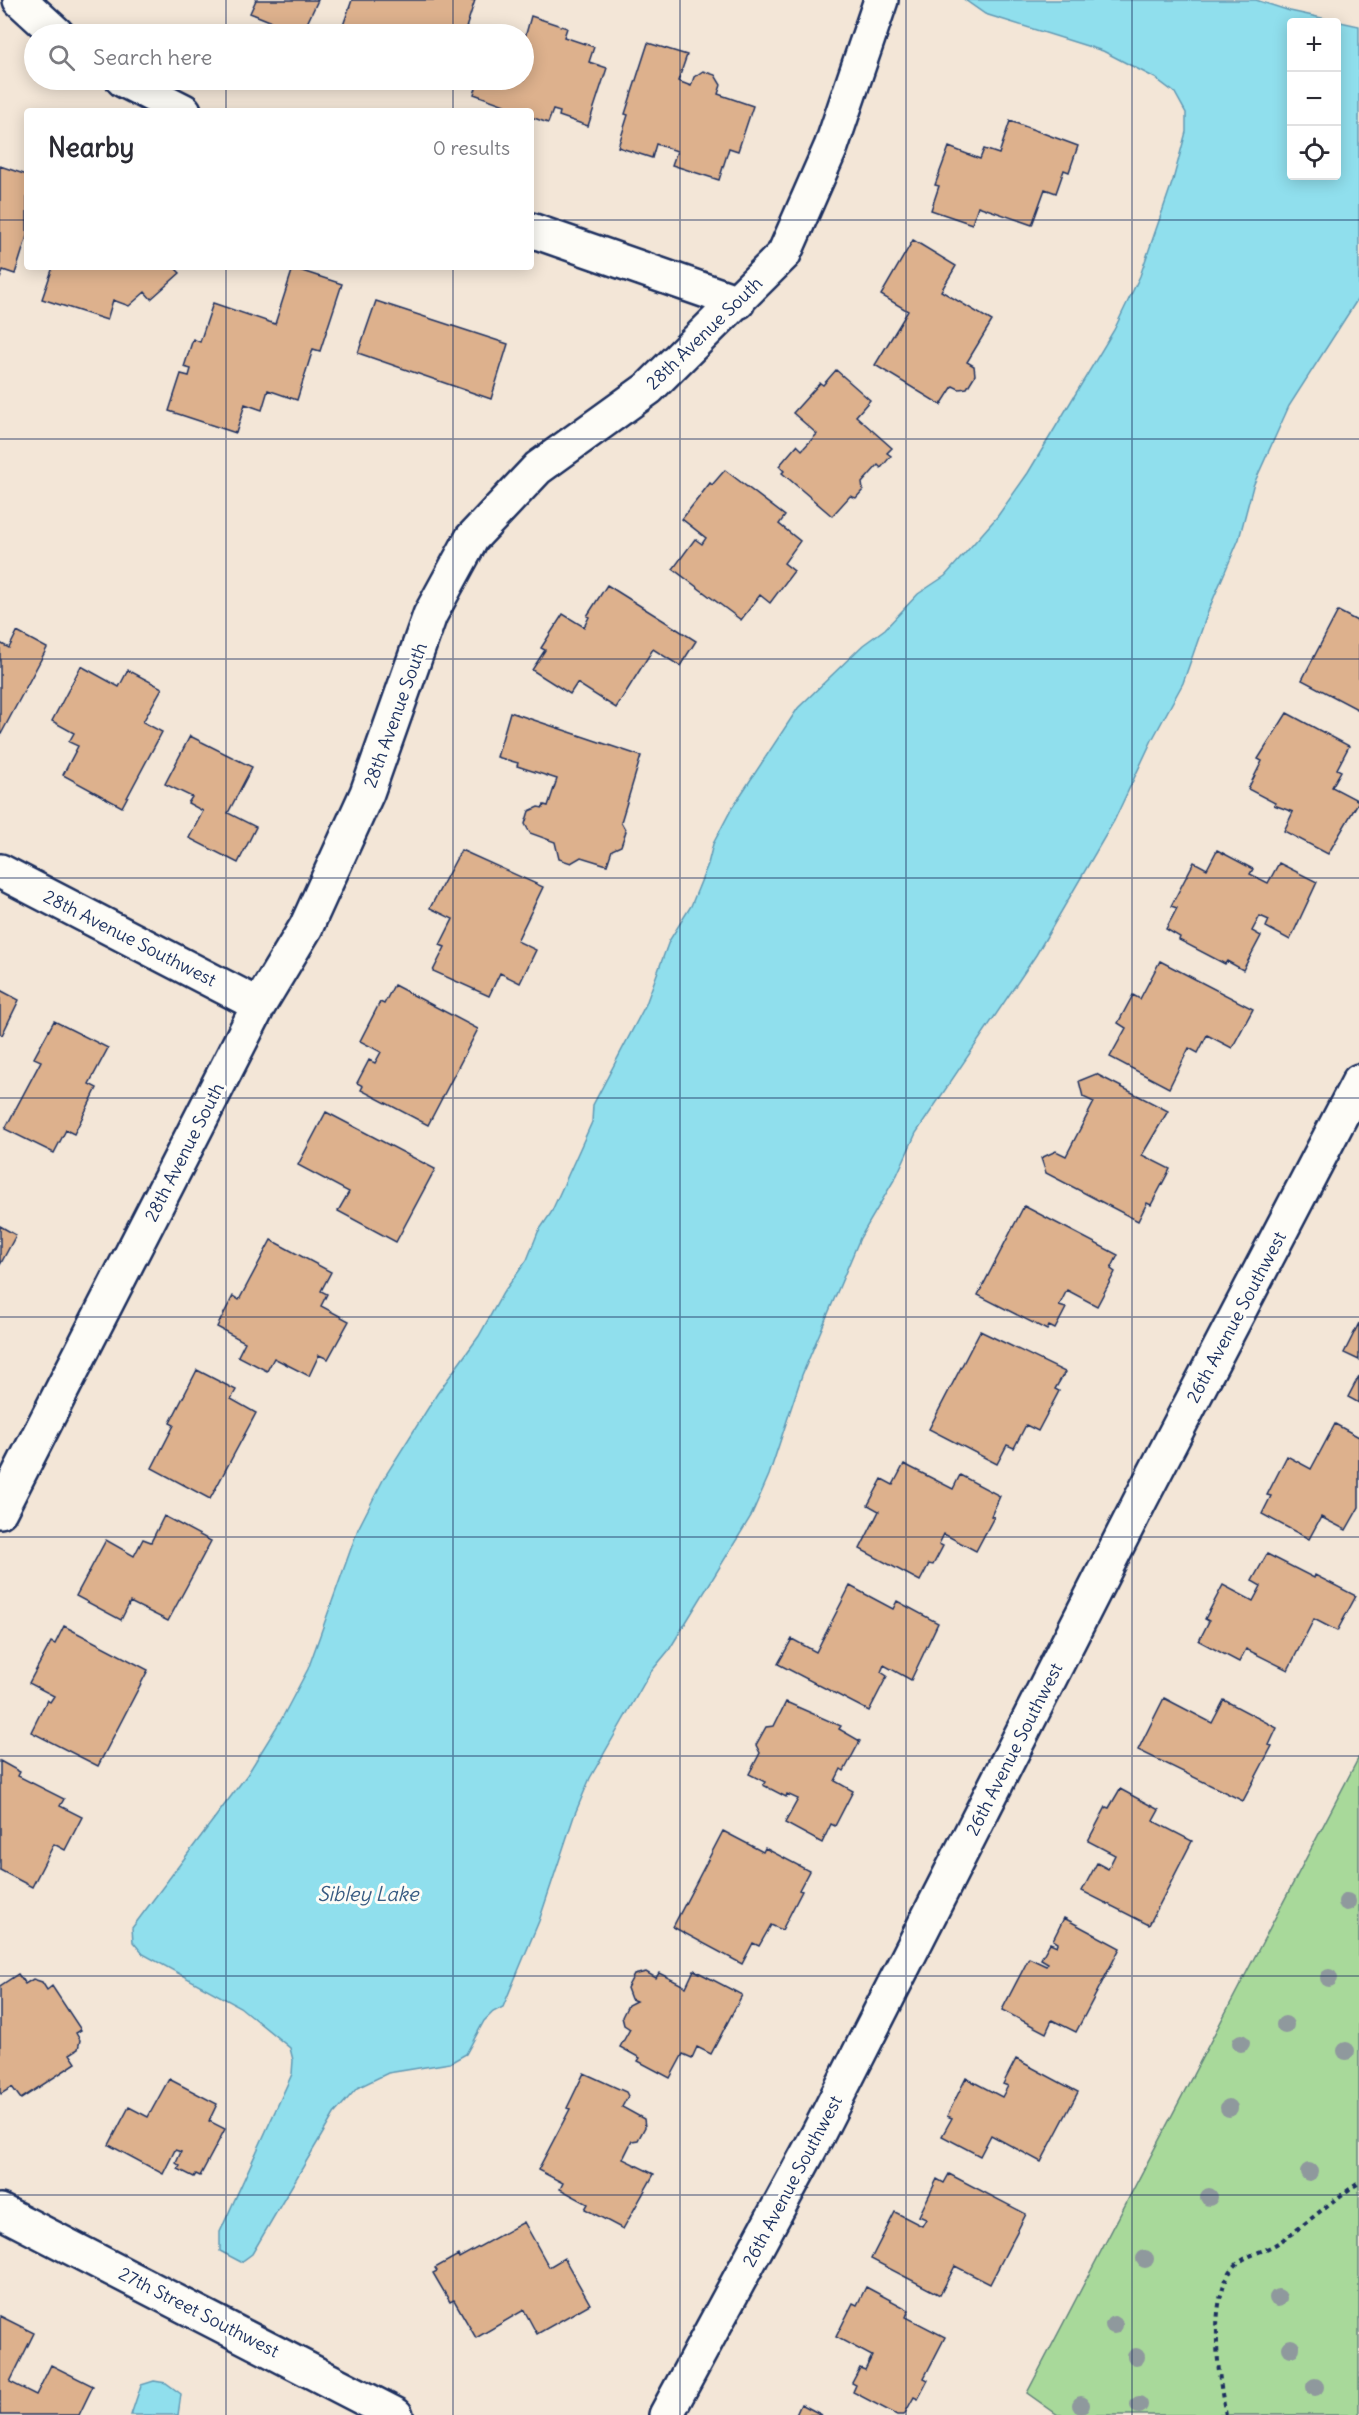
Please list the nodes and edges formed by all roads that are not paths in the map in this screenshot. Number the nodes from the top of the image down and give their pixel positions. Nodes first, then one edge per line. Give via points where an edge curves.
1 (20, 0) edge
2 (881, 0) edge
3 (46, 24) edge
4 (143, 90) edge
5 (178, 108) edge
6 (534, 231) edge
7 (738, 302) junction
8 (0, 871) edge
9 (259, 1005) junction
10 (1359, 1081) edge
11 (0, 1511) edge
12 (0, 2211) edge
13 (396, 2415) edge
14 (666, 2415) edge

1 - 3 street
2 - 7 street, 28th Avenue South via 831,147 784,254
4 - 5 street
6 - 7 street
7 - 9 street, 28th Avenue South via 649,388 538,468 472,538 430,615 367,793 306,927
8 - 9 street, 28th Avenue Southwest
9 - 11 street, 28th Avenue South
10 - 14 street, 26th Avenue Southwest via 817,2136
12 - 13 street, 27th Street Southwest

